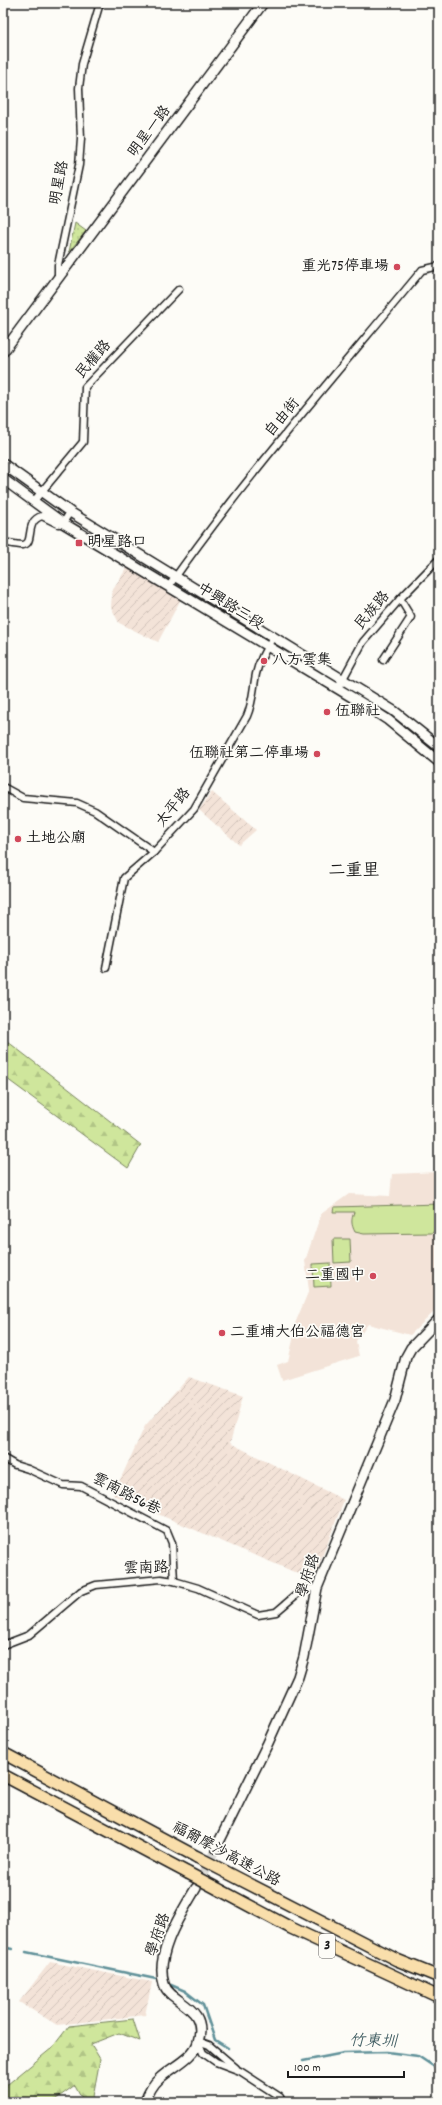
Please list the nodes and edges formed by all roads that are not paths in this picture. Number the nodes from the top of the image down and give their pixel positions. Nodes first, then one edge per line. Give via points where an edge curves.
1 (100, 3) edge
2 (264, 3) edge
3 (439, 266) edge
4 (58, 277) junction
5 (179, 289) dead end
6 (3, 352) edge
7 (3, 464) edge
8 (3, 479) edge
9 (41, 492) junction
10 (33, 502) junction
11 (70, 512) junction
12 (63, 523) junction
13 (3, 542) edge
14 (439, 559) edge
15 (175, 577) junction
16 (169, 586) junction
17 (400, 599) junction
18 (273, 637) junction
19 (268, 647) junction
20 (383, 660) dead end
21 (343, 678) junction
22 (338, 688) junction
23 (439, 747) edge
24 (439, 762) edge
25 (3, 788) edge
26 (154, 852) junction
27 (106, 968) dead end
28 (439, 1319) edge
29 (3, 1458) edge
30 (174, 1581) junction
31 (317, 1588) junction
32 (3, 1645) edge
33 (3, 1753) edge
34 (3, 1775) edge
35 (216, 1848) tunnel mouth
36 (196, 1888) tunnel mouth
37 (439, 1977) edge
38 (439, 1997) edge
39 (198, 2041) junction
40 (240, 2071) junction
41 (145, 2102) edge
42 (282, 2102) edge

1 - 4 street, 明星路 via 82,64 78,88 81,139 79,165 58,265
2 - 4 street, 明星一路
3 - 15 street, 自由街 via 422,270 257,469 197,544
4 - 6 street
5 - 9 street, 民權路 via 85,387 83,442
7 - 9 street, 中興路三段
8 - 10 street, 中興路三段
9 - 10 street, 民權路
9 - 11 street, 中興路三段
10 - 12 street, 中興路三段
11 - 12 street
11 - 15 street, 中興路三段
12 - 13 street via 58,524 42,516 37,517 31,524 30,540 27,544
12 - 16 street, 中興路三段
14 - 17 street, 民族路
15 - 16 street, 自由街
15 - 18 street, 中興路三段
16 - 19 street, 中興路三段
17 - 20 street via 411,617
17 - 21 street, 民族路 via 364,642
18 - 19 street, 太平路
18 - 21 street, 中興路三段
19 - 22 street, 中興路三段
19 - 26 street, 太平路 via 256,674 252,704 247,716 194,809
21 - 22 street, 民族路
21 - 23 street, 中興路三段 via 394,711
22 - 24 street, 中興路三段 via 388,720
25 - 26 street via 23,798 76,803 95,811
26 - 27 street, 太平路 via 124,878
28 - 31 street, 學府路 via 411,1348 406,1357 395,1400
29 - 30 street, 雲南路56巷 via 63,1484 81,1486 168,1531 172,1543
30 - 31 street, 雲南路 via 198,1588 258,1614 276,1612 303,1589
30 - 32 street, 雲南路 via 161,1579 96,1585 81,1591 29,1635
31 - 35 street, 學府路 via 298,1677
33 - 37 highway, 福爾摩沙高速公路 / 3, bridge via 397,1960
34 - 38 highway, 3, bridge via 290,1928
36 - 39 street, 學府路 via 180,1914 163,1957 162,1976 164,1985 171,1994 196,2015 200,2030
39 - 40 street via 209,2045
39 - 40 street via 203,2053 216,2062
39 - 41 street via 196,2047 185,2058 157,2080
40 - 42 street via 280,2098

